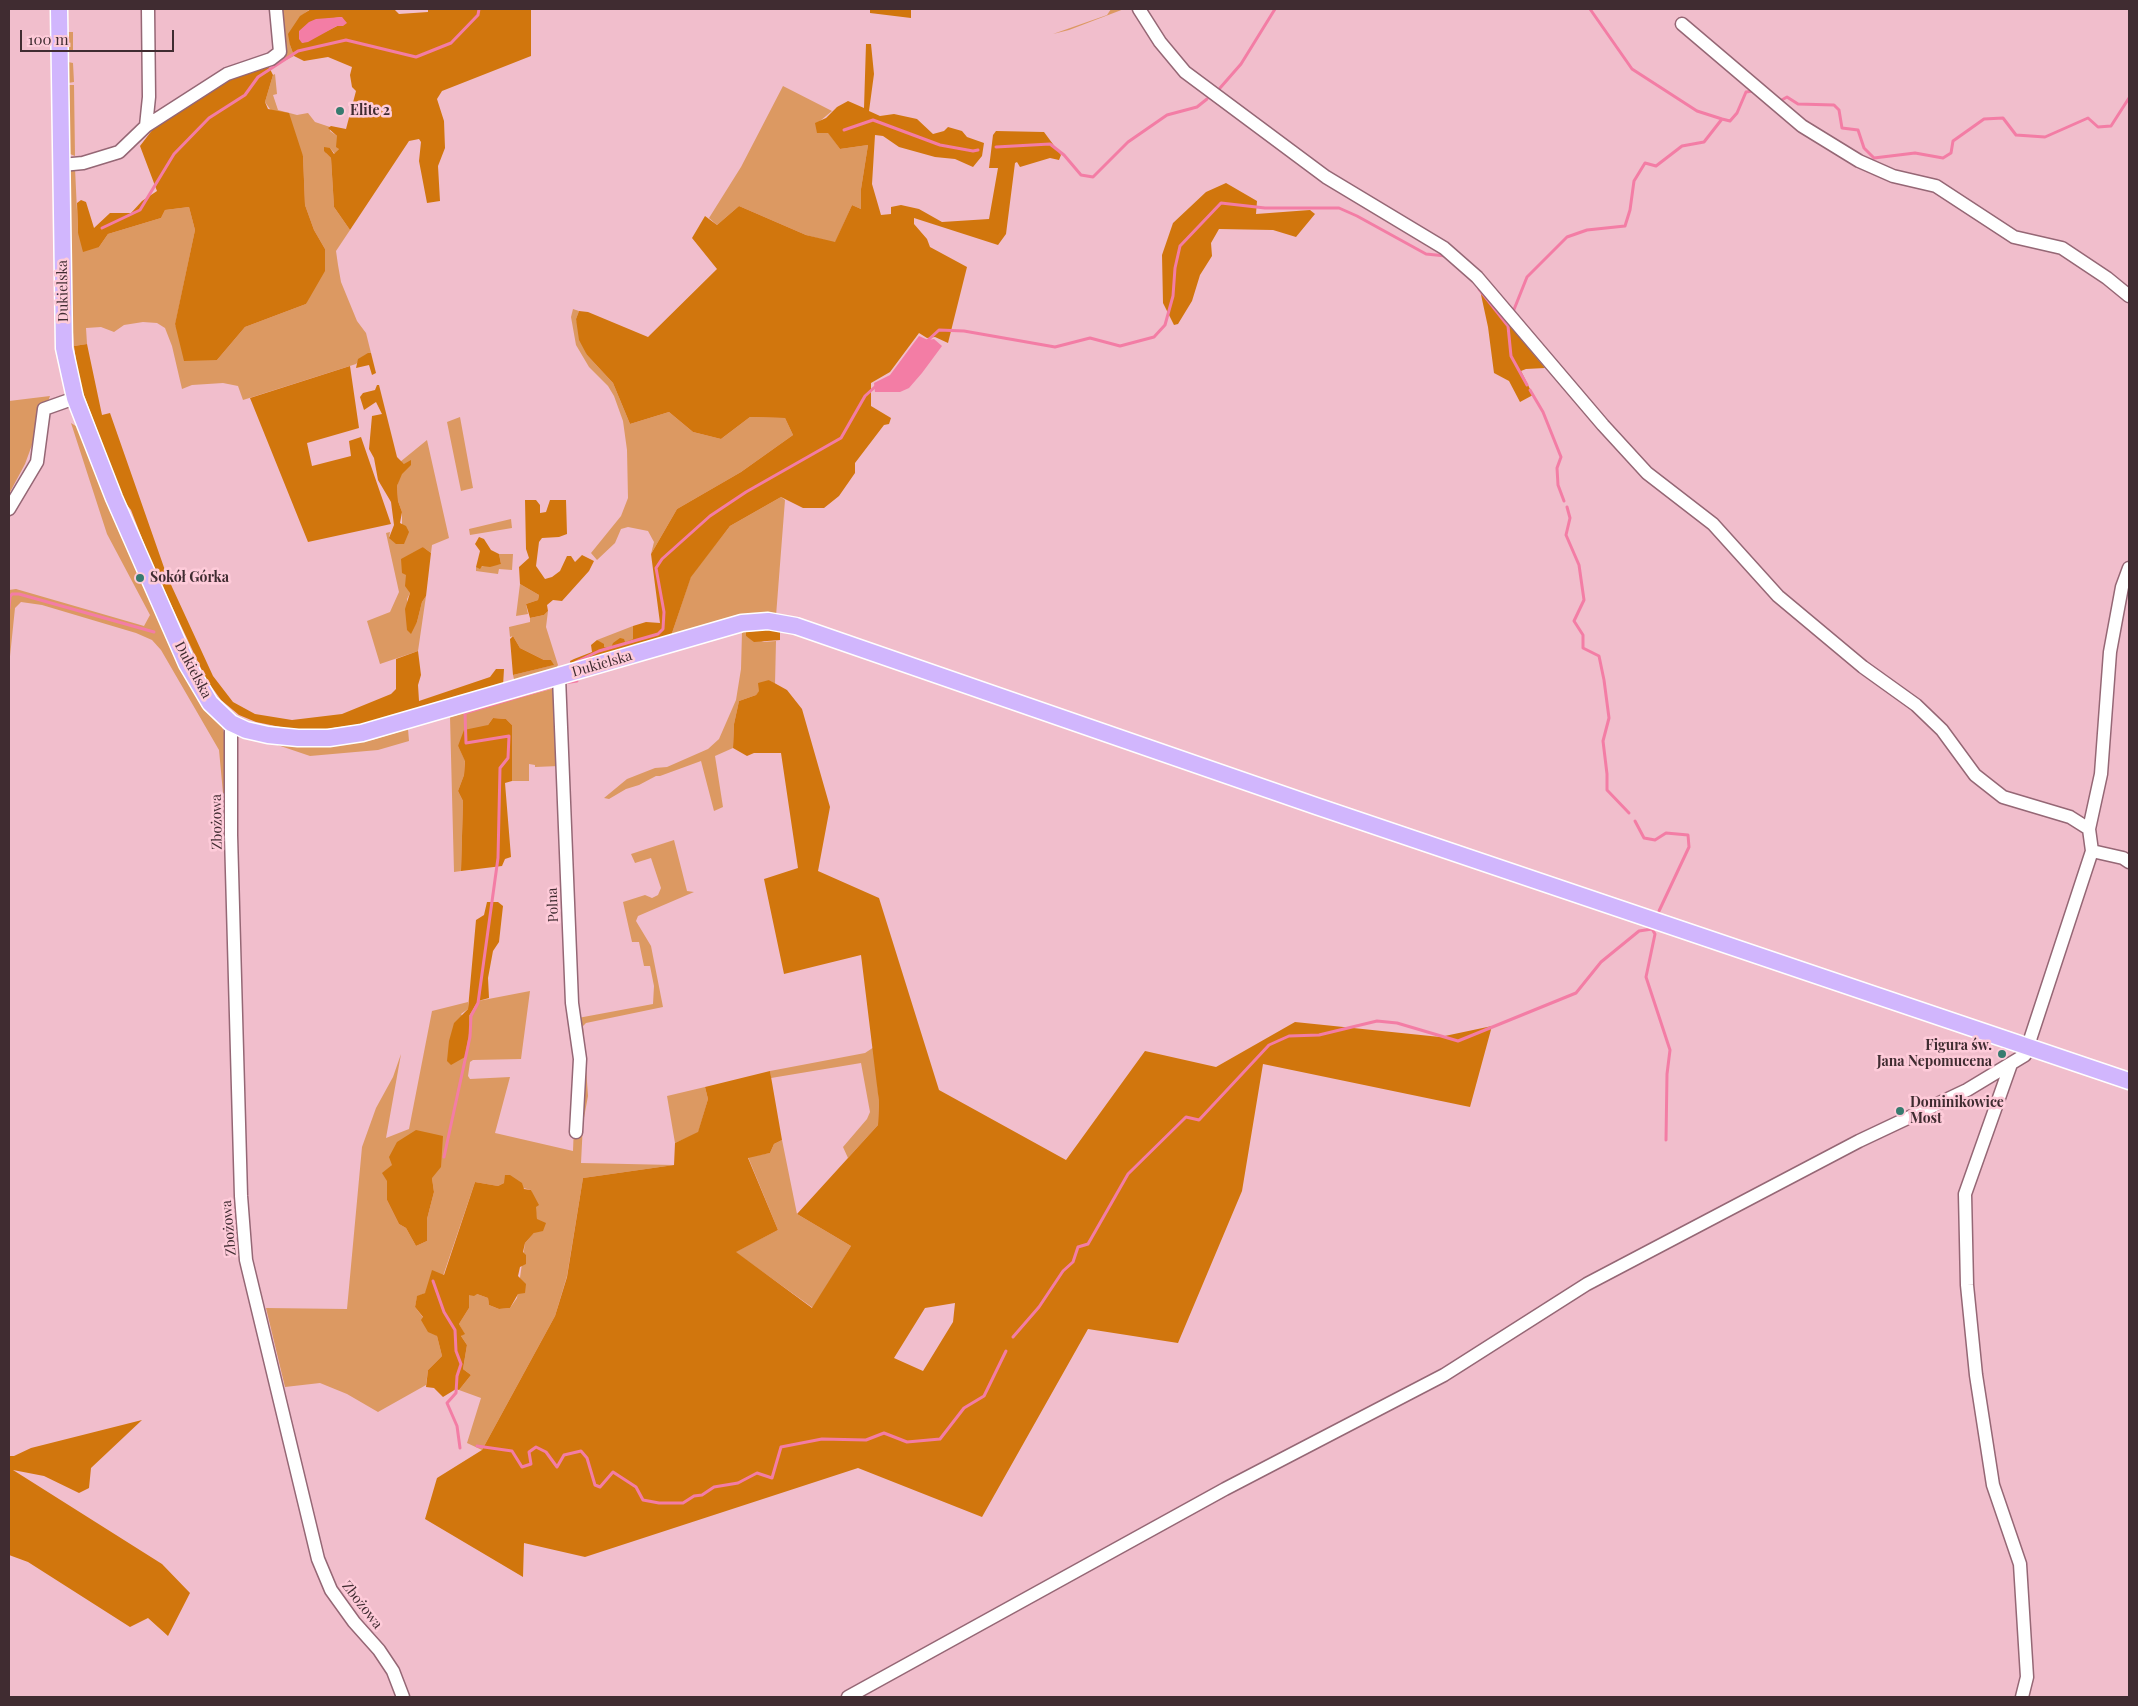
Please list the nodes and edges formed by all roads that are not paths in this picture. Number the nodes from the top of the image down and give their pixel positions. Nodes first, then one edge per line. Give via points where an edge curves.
1 (59, 9) edge
2 (148, 9) edge
3 (276, 9) edge
4 (1139, 9) edge
5 (1682, 24) dead end
6 (146, 126) junction
7 (62, 165) junction
8 (2129, 296) edge
9 (75, 398) junction
10 (9, 509) edge
11 (2129, 568) edge
12 (559, 677) junction
13 (231, 723) junction
14 (2089, 828) junction
15 (2092, 851) junction
16 (2129, 862) edge
17 (2028, 1047) junction
18 (2011, 1064) junction
19 (2129, 1081) edge
20 (576, 1132) dead end
21 (403, 1697) edge
22 (848, 1697) edge
23 (2022, 1697) edge

1 - 7 main road, Dukielska
2 - 6 street via 149,97
3 - 6 street via 280,52 271,59 227,74
4 - 14 street via 1185,72 1326,177 1444,248 1477,277 1647,473 1713,524 1778,596 1863,667 1916,704 1942,730 1975,775 2003,797 2070,817
5 - 8 street via 1802,126 1859,162 1893,176 1936,186 2014,237 2062,248
6 - 7 street via 119,152 83,163
7 - 9 main road, Dukielska via 64,348
9 - 10 street via 44,409 37,462
9 - 13 main road, Dukielska via 114,498 187,664 210,703
11 - 14 street via 2122,587 2110,652 2101,774
12 - 13 main road, Dukielska via 362,733 329,738 268,735
12 - 17 main road, Dukielska via 742,623 768,621 796,626
12 - 20 street, Polna via 572,1003 580,1059
13 - 21 street, Zbożowa via 241,1196 246,1260 318,1559 331,1590 379,1650
14 - 15 street
15 - 16 street
15 - 17 street
17 - 18 street via 2025,1055
17 - 19 main road, Dukielska
18 - 22 street via 1967,1090 1859,1141 1587,1284 1444,1375 1195,1505
18 - 23 street via 1965,1194 1967,1285 1976,1375 1993,1485 2020,1564 2027,1677

